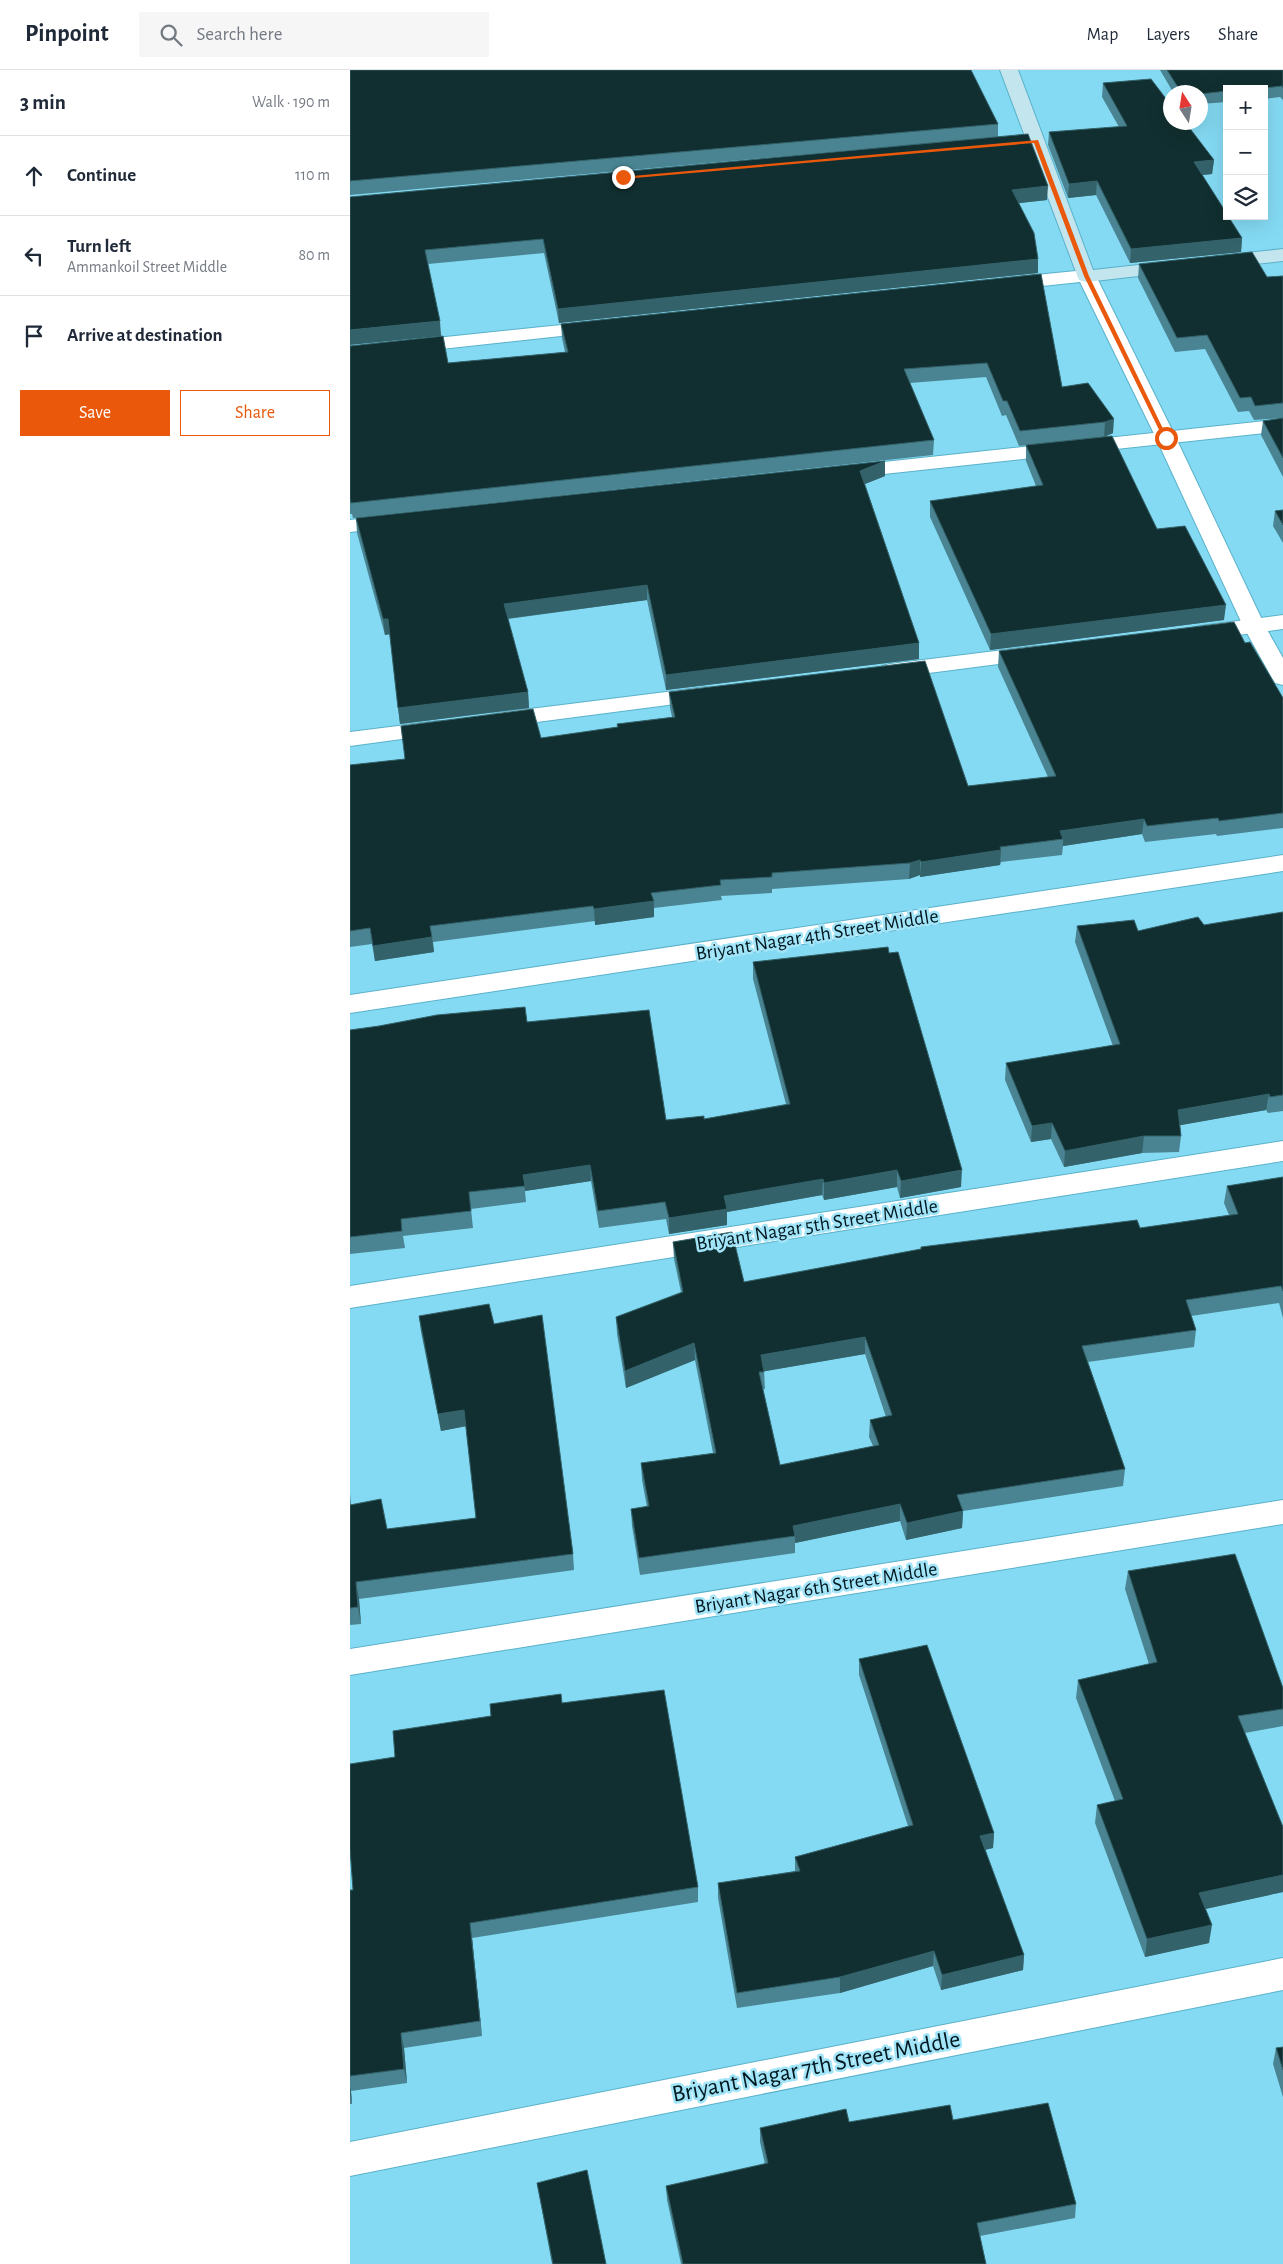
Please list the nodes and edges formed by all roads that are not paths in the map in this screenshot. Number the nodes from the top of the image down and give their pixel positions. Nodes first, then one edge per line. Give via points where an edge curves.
1 (1009, 70) edge
2 (1036, 141) junction
3 (1016, 143) edge
4 (1283, 255) edge
5 (1086, 276) junction
6 (988, 286) edge
7 (615, 325) edge
8 (350, 353) edge
9 (1283, 425) edge
10 (1166, 438) junction
11 (832, 474) edge
12 (409, 519) edge
13 (350, 526) edge
14 (1283, 622) edge
15 (1254, 626) junction
16 (1175, 636) edge
17 (1057, 650) edge
18 (871, 674) edge
19 (1283, 678) edge
20 (723, 692) edge
21 (350, 739) edge
22 (1283, 863) edge
23 (350, 1004) edge
24 (1283, 1152) edge
25 (350, 1297) edge
26 (1283, 1512) edge
27 (350, 1662) edge
28 (1283, 1974) edge
29 (350, 2159) edge

1 - 2 main road
2 - 3 street
2 - 5 main road
4 - 5 main road
5 - 6 street
5 - 10 street
7 - 8 street
9 - 10 street
10 - 11 street
10 - 15 street
12 - 13 street
14 - 15 street
15 - 16 street
15 - 19 street
17 - 18 street
20 - 21 street
22 - 23 street, Briyant Nagar 4th Street Middle
24 - 25 street, Briyant Nagar 5th Street Middle
26 - 27 street, Briyant Nagar 6th Street Middle
28 - 29 street, Briyant Nagar 7th Street Middle

